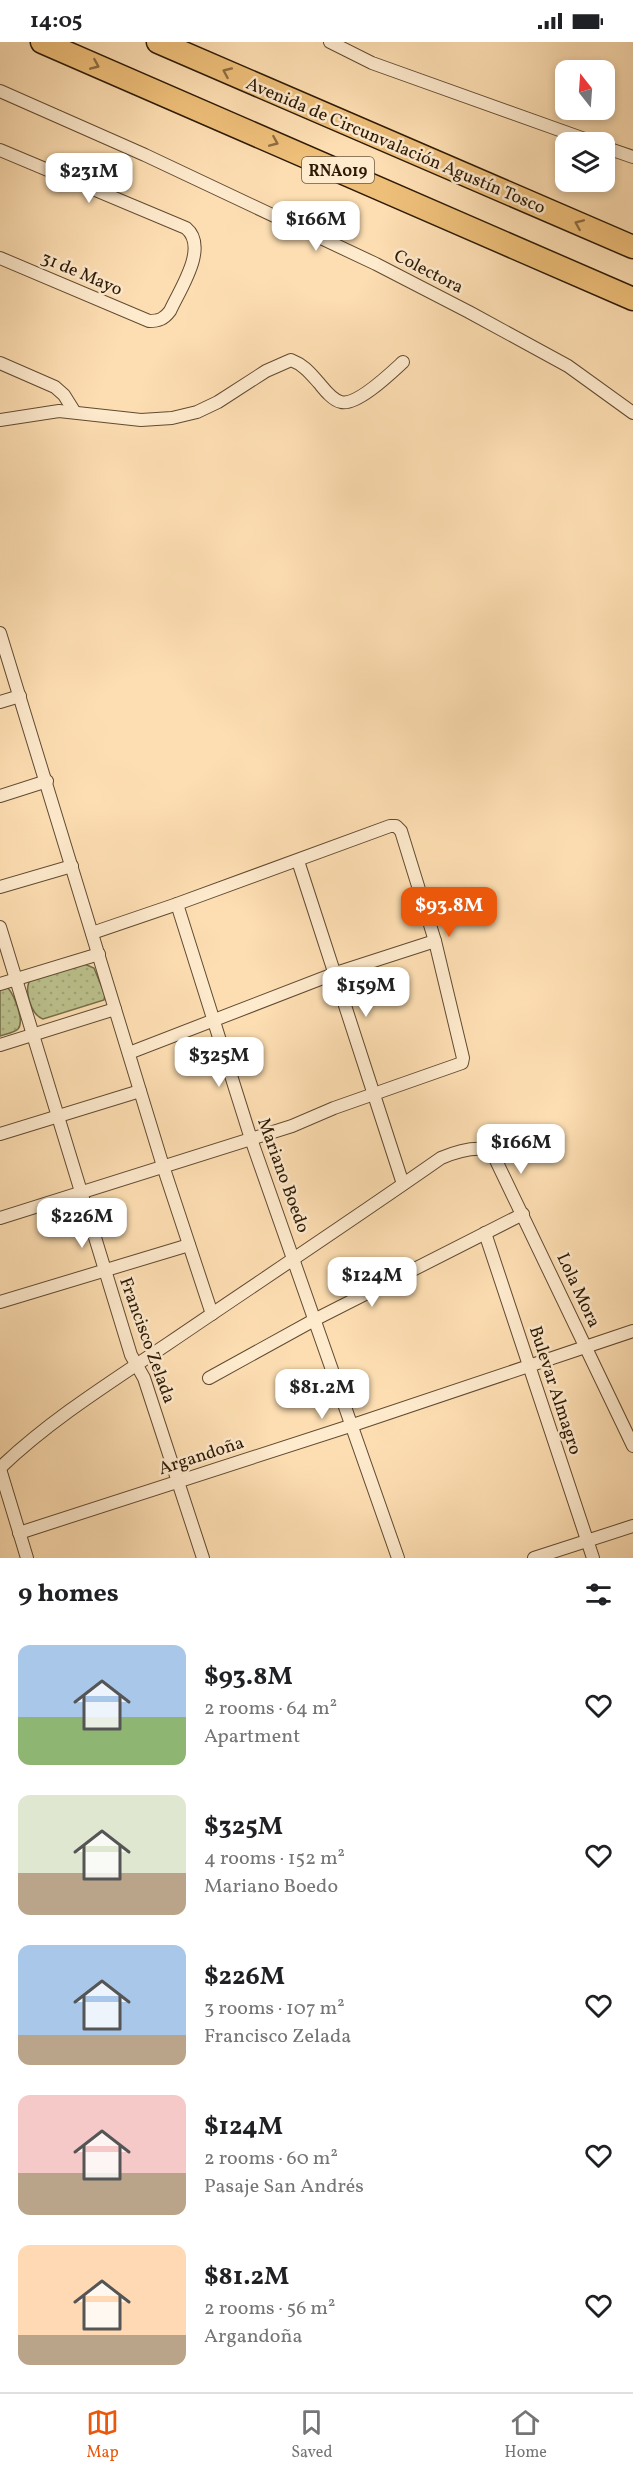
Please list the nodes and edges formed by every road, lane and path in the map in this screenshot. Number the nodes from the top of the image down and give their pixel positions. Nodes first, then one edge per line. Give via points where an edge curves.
1 (42, 42) edge
2 (158, 42) edge
3 (330, 42) edge
4 (0, 91) edge
5 (565, 132) edge
6 (0, 150) edge
7 (615, 151) edge
8 (633, 157) edge
9 (429, 210) junction
10 (633, 247) edge
11 (0, 258) edge
12 (633, 299) edge
13 (633, 314) edge
14 (403, 362) dead end
15 (0, 363) edge
16 (74, 411) junction
17 (633, 413) edge
18 (0, 420) edge
19 (0, 633) edge
20 (20, 696) junction
21 (0, 702) edge
22 (46, 781) junction
23 (0, 796) edge
24 (298, 861) junction
25 (72, 866) junction
26 (0, 887) edge
27 (177, 904) junction
28 (0, 927) edge
29 (92, 933) junction
30 (435, 941) junction
31 (99, 954) junction
32 (336, 974) junction
33 (16, 979) junction
34 (0, 984) edge
35 (115, 1009) junction
36 (213, 1021) junction
37 (33, 1035) junction
38 (0, 1045) edge
39 (129, 1053) junction
40 (140, 1091) junction
41 (374, 1094) junction
42 (58, 1116) junction
43 (0, 1134) edge
44 (252, 1139) junction
45 (163, 1166) junction
46 (403, 1184) junction
47 (80, 1193) junction
48 (523, 1214) junction
49 (0, 1218) edge
50 (485, 1233) junction
51 (189, 1245) junction
52 (295, 1260) junction
53 (104, 1271) junction
54 (0, 1302) edge
55 (212, 1314) junction
56 (316, 1319) junction
57 (633, 1331) edge
58 (586, 1347) junction
59 (137, 1365) junction
60 (529, 1366) junction
61 (209, 1378) dead end
62 (353, 1425) junction
63 (633, 1446) edge
64 (0, 1468) edge
65 (177, 1482) junction
66 (633, 1526) edge
67 (19, 1533) junction
68 (588, 1541) junction
69 (27, 1558) edge
70 (203, 1558) edge
71 (398, 1558) edge
72 (534, 1558) edge
73 (593, 1558) edge

1 -> 9 highway, RNA019
10 -> 2 highway, Avenida de Circunvalación Agustín Tosco / RNA019
3 - 5 street via 372,63
4 - 17 street, Colectora via 376,264 568,366
6 - 11 street, 31 de Mayo via 186,228 192,233 196,248 170,311 158,321 149,321
7 - 8 street
9 - 12 highway, RNA019
9 - 13 highway via 490,250
14 - 16 street via 350,401 340,402 308,369 291,360 197,412 172,418 141,420
15 - 16 street via 55,387
16 - 18 street
19 - 20 street
20 - 21 street
20 - 22 street
22 - 23 street
22 - 25 street
24 - 27 street
24 - 30 street via 396,826 401,831
24 - 32 street
25 - 26 street
25 - 29 street
27 - 29 street
27 - 36 street, Mariano Boedo
28 - 33 street, Francisco Zelada
29 - 31 street
30 - 32 street
30 - 41 street via 462,1063
31 - 33 street
31 - 35 street
32 - 36 street
32 - 41 street
33 - 34 street
33 - 37 street, Francisco Zelada
35 - 37 street
35 - 39 street
36 - 39 street
36 - 44 street, Mariano Boedo
37 - 38 street
37 - 42 street, Francisco Zelada
39 - 40 street
40 - 42 street
40 - 45 street
41 - 44 street
41 - 46 street
42 - 43 street
42 - 47 street, Francisco Zelada
44 - 45 street
44 - 52 street, Mariano Boedo
45 - 47 street
45 - 51 street
46 - 48 street, Lola Mora via 457,1151 491,1150
46 - 52 street
47 - 49 street
47 - 53 street, Francisco Zelada
48 - 50 street
48 - 58 street, Lola Mora
50 - 56 street
50 - 60 street, Bulevar Almagro
51 - 53 street
51 - 55 street
52 - 55 street
52 - 56 street, Mariano Boedo
53 - 54 street
53 - 59 street, Francisco Zelada
55 - 59 street
56 - 61 street
56 - 62 street, Mariano Boedo
57 - 58 street, Argandoña
58 - 60 street, Argandoña
58 - 63 street, Lola Mora
59 - 64 street via 25,1444
59 - 65 street, Francisco Zelada
60 - 62 street, Argandoña
60 - 68 street, Bulevar Almagro
62 - 65 street, Argandoña
62 - 71 street, Mariano Boedo
64 - 67 street
65 - 67 street, Argandoña
65 - 70 street, Francisco Zelada
66 - 68 street
67 - 69 street
68 - 72 street
68 - 73 street, Bulevar Almagro

